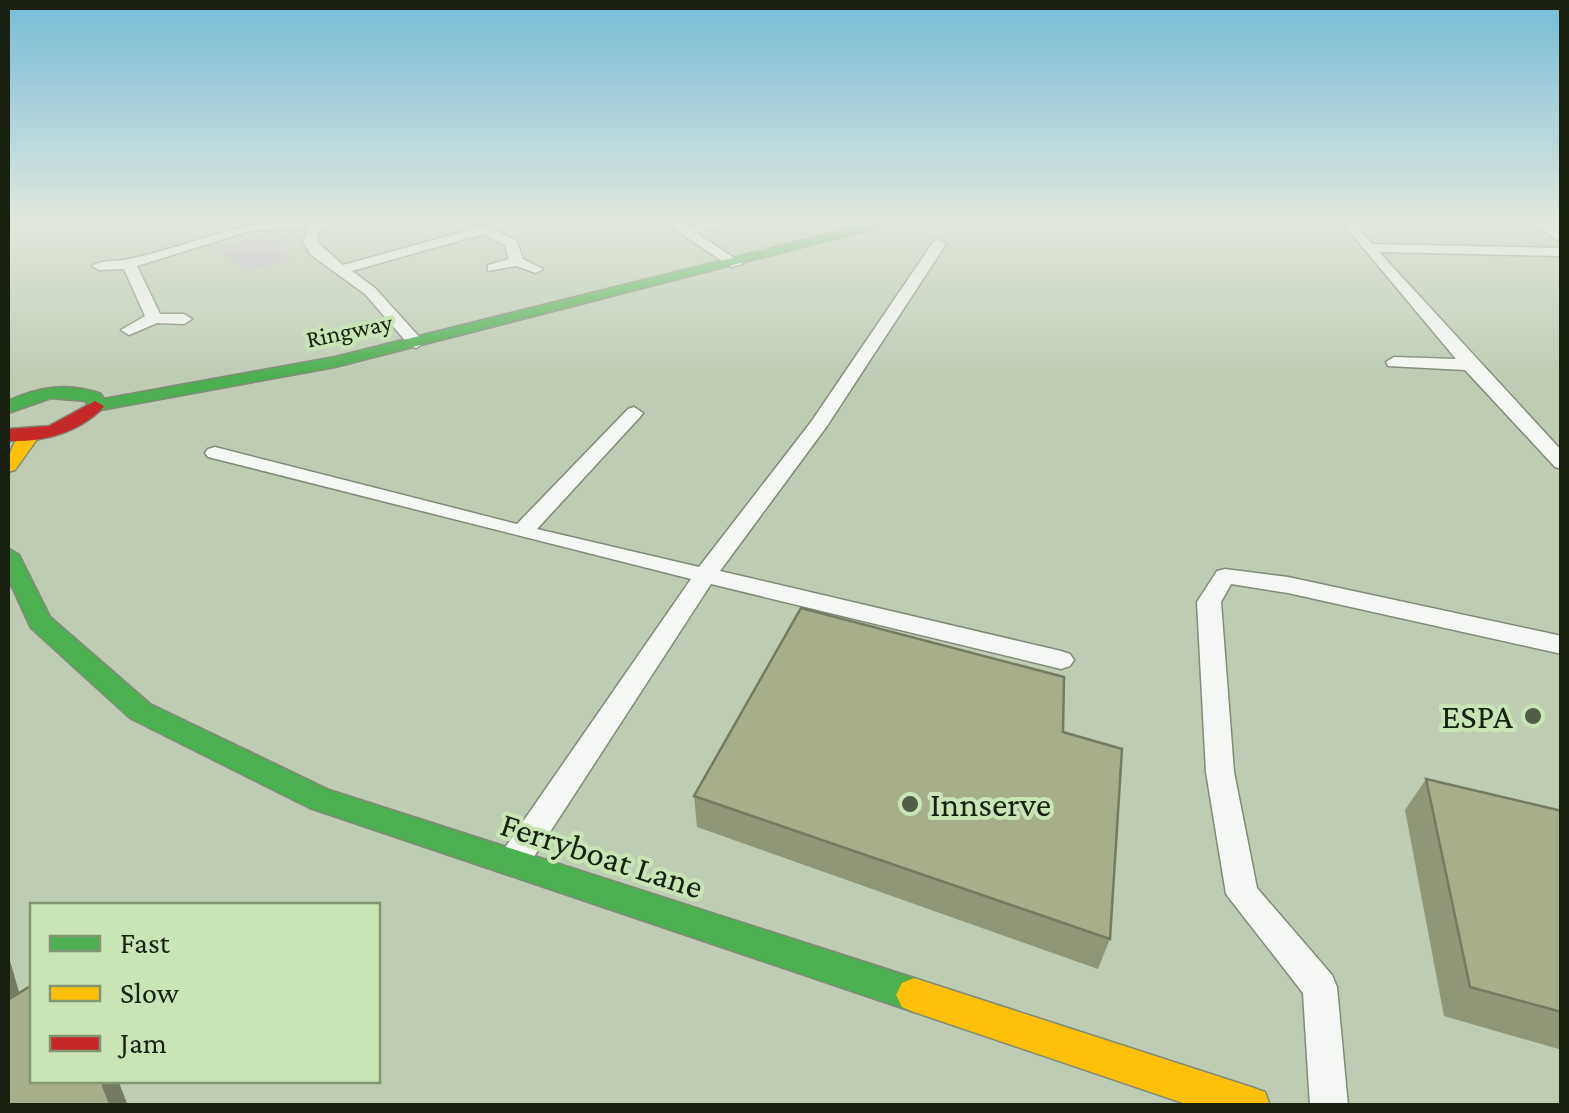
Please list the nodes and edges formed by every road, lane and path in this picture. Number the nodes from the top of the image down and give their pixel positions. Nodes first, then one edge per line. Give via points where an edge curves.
1 (133, 272) edge
2 (347, 272) edge
3 (704, 272) edge
4 (920, 272) edge
5 (1389, 272) edge
6 (154, 318) junction
7 (184, 319) dead end
8 (129, 330) dead end
9 (416, 344) junction
10 (1394, 362) dead end
11 (1470, 366) junction
12 (95, 406) junction
13 (8, 408) edge
14 (634, 413) dead end
15 (19, 435) edge
16 (215, 453) dead end
17 (1562, 462) edge
18 (8, 466) edge
19 (522, 532) junction
20 (8, 555) edge
21 (706, 574) junction
22 (1562, 645) edge
23 (1060, 660) dead end
24 (513, 862) junction
25 (1251, 1106) edge
26 (1329, 1106) edge

1 - 6 street
2 - 9 street
3 - 9 street, Ringway
4 - 21 street via 818,426
5 - 11 street
6 - 7 street
6 - 8 street
9 - 12 street, Ringway
10 - 11 street
11 - 17 street
12 - 13 street via 90,394 66,391
12 - 15 street via 77,421
14 - 19 street
15 - 18 street
16 - 19 street
19 - 21 street
20 - 24 street, Ferryboat Lane via 40,622 140,711 320,799
21 - 23 street
21 - 24 street
22 - 26 street via 1225,576 1209,602 1220,772 1242,894 1320,987
24 - 25 street, Ferryboat Lane

